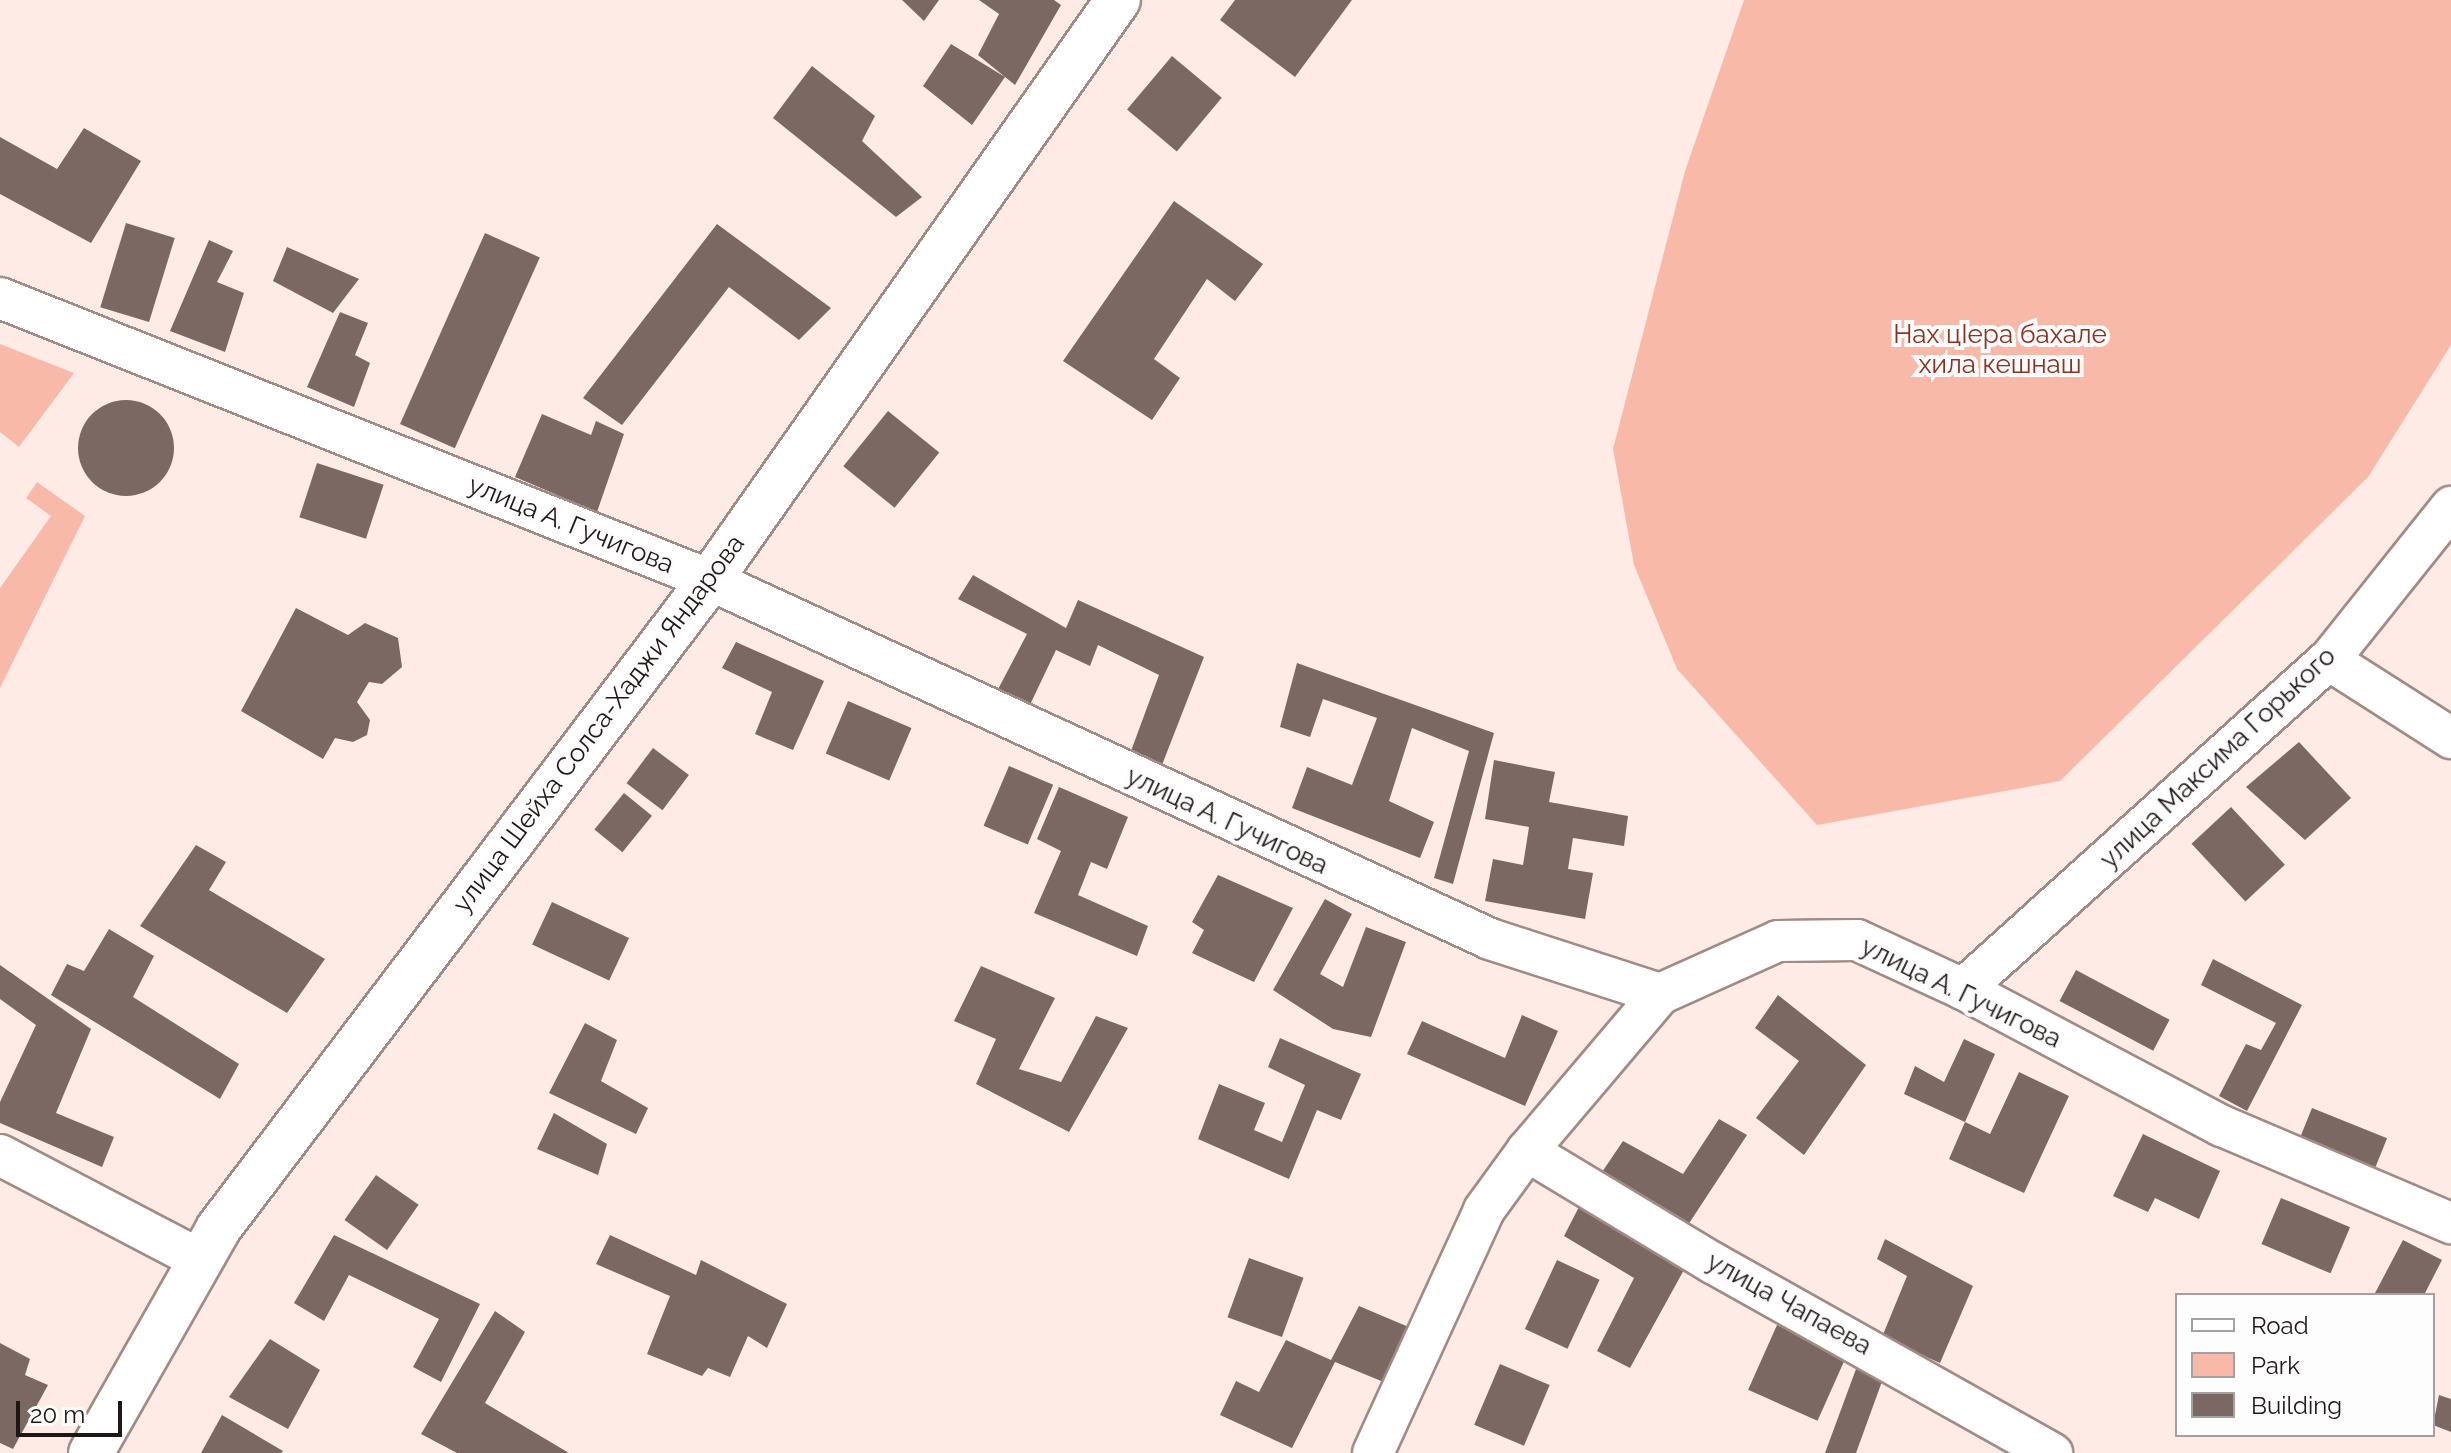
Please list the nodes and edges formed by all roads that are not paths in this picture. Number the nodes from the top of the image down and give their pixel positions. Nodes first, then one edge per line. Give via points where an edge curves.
1 (1118, 0) edge
2 (0, 298) edge
3 (2451, 507) edge
4 (710, 580) junction
5 (2329, 660) junction
6 (2451, 738) edge
7 (1963, 989) junction
8 (1660, 994) junction
9 (1527, 1151) junction
10 (0, 1155) edge
11 (2451, 1223) edge
12 (201, 1260) junction
13 (91, 1453) edge
14 (1373, 1453) edge
15 (2052, 1453) edge

1 - 4 main road, улица Шейха Солса-Хаджи Яндарова
2 - 4 street, улица А. Гучигова
3 - 5 street, улица Максима Горького
4 - 8 street, улица А. Гучигова via 1388,895 1490,939
4 - 12 main road, улица Шейха Солса-Хаджи Яндарова via 218,1229
5 - 6 street
5 - 7 street, улица Максима Горького
7 - 8 street, улица А. Гучигова via 1857,940 1778,941
7 - 11 street, улица А. Гучигова via 2222,1126
8 - 9 street
9 - 14 street via 1484,1210
9 - 15 street, улица Чапаева via 1713,1263
10 - 12 street
12 - 13 main road, улица Шейха Солса-Хаджи Яндарова

